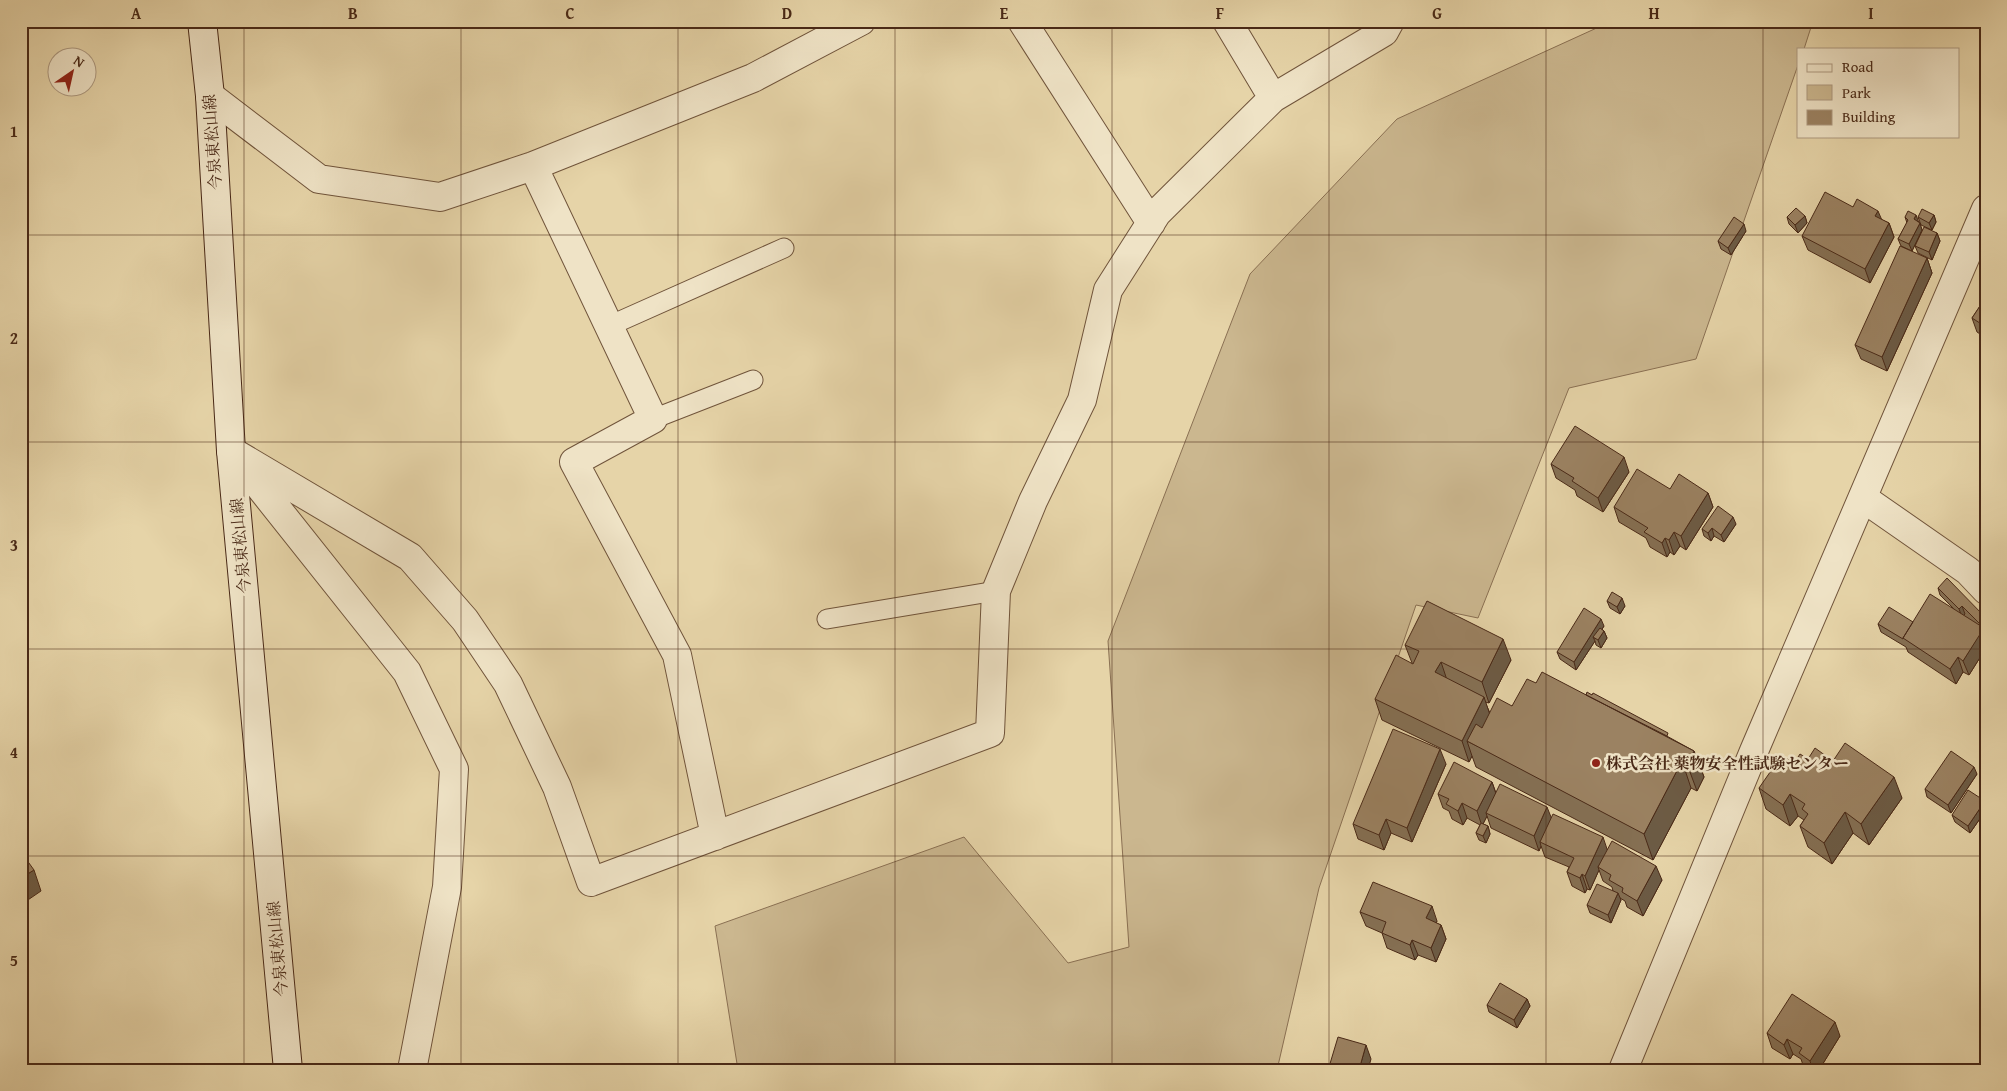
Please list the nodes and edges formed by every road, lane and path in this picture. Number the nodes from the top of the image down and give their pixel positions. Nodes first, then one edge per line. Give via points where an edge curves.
1 (202, 21) edge
2 (861, 21) edge
3 (1022, 21) edge
4 (1228, 21) edge
5 (1390, 21) edge
6 (210, 96) junction
7 (1273, 98) junction
8 (533, 166) junction
9 (1985, 214) edge
10 (1150, 223) junction
11 (784, 248) dead end
12 (609, 326) junction
13 (753, 380) dead end
14 (653, 419) junction
15 (232, 451) junction
16 (1863, 498) junction
17 (1986, 590) edge
18 (996, 592) junction
19 (827, 619) dead end
20 (715, 836) junction
21 (288, 1070) edge
22 (412, 1070) edge
23 (1623, 1070) edge

1 - 6 street, 今泉東松山線
2 - 8 street via 753,78
3 - 10 street
4 - 7 street
5 - 7 street via 1384,32
6 - 8 street via 319,179 440,197
6 - 15 street, 今泉東松山線
7 - 10 street via 1157,212
8 - 12 street
9 - 16 street
10 - 18 street via 1108,290 1082,400 1033,501
11 - 12 lane
12 - 14 street
13 - 14 lane
14 - 20 street via 574,462 677,655
15 - 20 street via 410,556 465,620 508,684 557,787 591,882
15 - 21 street, 今泉東松山線
15 - 22 street via 407,672 454,768 448,887
16 - 17 street via 1968,571
16 - 23 street via 1754,751
18 - 19 lane
18 - 20 street via 990,733

